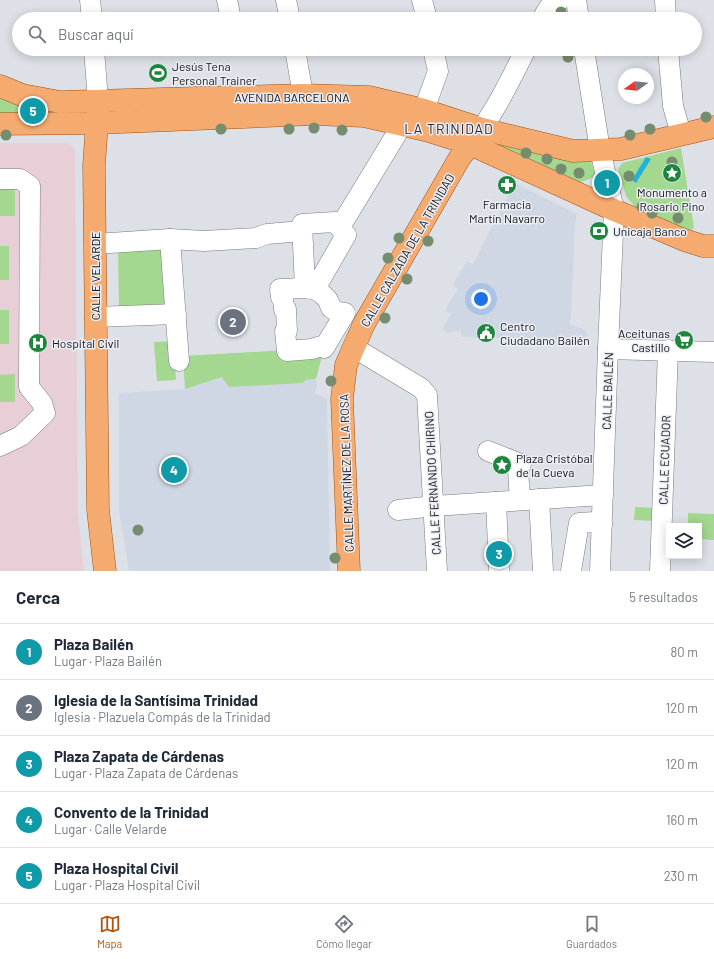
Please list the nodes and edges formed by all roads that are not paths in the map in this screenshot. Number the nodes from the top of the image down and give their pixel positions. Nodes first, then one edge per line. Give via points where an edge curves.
1 (90, 0) edge
2 (227, 0) edge
3 (286, 0) edge
4 (422, 0) edge
5 (560, 0) edge
6 (576, 0) edge
7 (665, 0) edge
8 (91, 12) edge
9 (230, 12) edge
10 (289, 12) edge
11 (425, 12) edge
12 (546, 12) edge
13 (578, 12) edge
14 (666, 12) edge
15 (95, 56) edge
16 (296, 56) edge
17 (435, 56) edge
18 (522, 56) edge
19 (585, 56) edge
20 (669, 56) edge
21 (0, 86) edge
22 (303, 95) junction
23 (98, 101) junction
24 (424, 110) junction
25 (97, 123) junction
26 (0, 124) edge
27 (402, 125) junction
28 (714, 127) edge
29 (681, 134) junction
30 (476, 136) junction
31 (600, 150) junction
32 (0, 179) edge
33 (614, 210) junction
34 (340, 228) junction
35 (302, 231) junction
36 (170, 239) junction
37 (95, 244) junction
38 (708, 246) edge
39 (176, 314) junction
40 (95, 316) junction
41 (353, 347) junction
42 (608, 349) junction
43 (668, 350) junction
44 (714, 352) edge
45 (179, 361) dead end
46 (344, 376) joint
47 (0, 446) edge
48 (488, 451) dead end
49 (603, 495) junction
50 (530, 500) junction
51 (496, 502) junction
52 (434, 506) junction
53 (398, 510) dead end
54 (602, 524) junction
55 (500, 569) dead end
56 (105, 571) edge
57 (349, 571) edge
58 (437, 571) edge
59 (543, 571) edge
60 (571, 571) edge
61 (600, 571) edge
62 (660, 571) edge

1 - 8 street
2 - 9 street
3 - 10 street
4 - 11 street
5 - 12 street
6 - 13 street
7 - 14 street
15 - 23 street
16 - 22 street
17 - 24 street via 438,71
18 - 30 street via 504,92
19 - 31 street, CALLE BAILÉN
20 - 29 street via 673,106
21 - 23 main road, AVENIDA BARCELONA via 22,95 60,102
22 - 23 main road, AVENIDA BARCELONA
22 - 24 main road, AVENIDA BARCELONA via 369,97
23 - 25 main road, CALLE VELARDE
24 - 30 main road, AVENIDA BARCELONA
25 - 26 main road, AVENIDA BARCELONA
25 - 27 main road, AVENIDA BARCELONA via 313,114 364,116
25 - 37 main road, CALLE VELARDE via 94,165
27 - 30 main road, AVENIDA BARCELONA
27 - 34 street
28 - 29 main road
29 - 31 main road via 620,149
30 - 31 main road via 572,151
30 - 33 main road
30 - 41 main road, CALLE CALZADA DE LA TRINIDAD via 459,159
31 - 33 street, CALLE BAILÉN
32 - 47 street via 20,179 30,186 29,387 42,403 45,413 21,436
33 - 38 main road via 684,240
33 - 42 street, CALLE BAILÉN
34 - 35 street via 335,222 302,224
34 - 35 street via 346,235 309,288 305,287
35 - 36 street via 267,234 256,238 204,241
36 - 37 street
36 - 39 street
37 - 40 main road, CALLE VELARDE
39 - 40 street
39 - 45 street
40 - 56 main road, CALLE VELARDE via 98,510
41 - 46 main road, CALLE CALZADA DE LA TRINIDAD
41 - 52 street, CALLE FERNANDO CHIRINO via 421,388 427,395
42 - 43 street
42 - 49 street, CALLE BAILÉN
43 - 44 street
43 - 62 street, CALLE ECUADOR
46 - 57 main road, CALLE MARTÍNEZ DE LA ROSA via 342,399
48 - 50 street via 521,464 518,470
49 - 50 street
49 - 54 street, CALLE BAILÉN
50 - 51 street
50 - 59 street
51 - 52 street
51 - 55 street
52 - 53 street
52 - 58 street, CALLE FERNANDO CHIRINO
54 - 60 street via 579,523
54 - 61 street, CALLE BAILÉN

